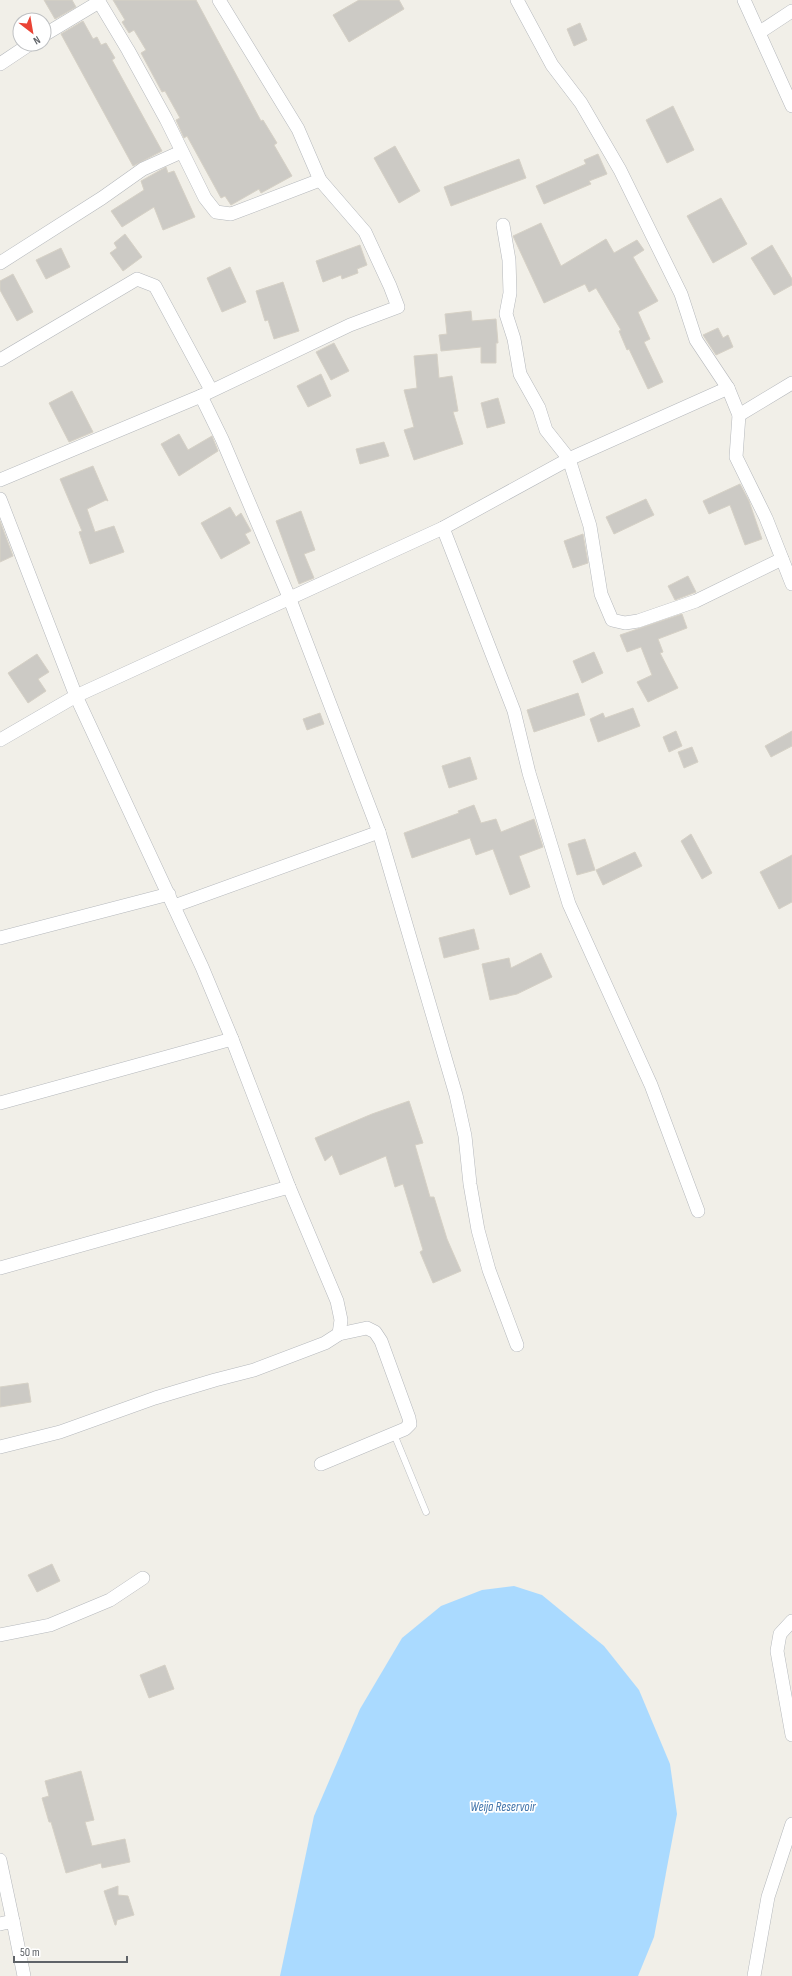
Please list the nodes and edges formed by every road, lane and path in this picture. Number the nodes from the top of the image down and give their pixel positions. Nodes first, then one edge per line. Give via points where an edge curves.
1 (219, 0) edge
2 (517, 0) edge
3 (744, 0) edge
4 (98, 1) edge
5 (792, 11) edge
6 (52, 31) edge
7 (760, 32) junction
8 (18, 52) edge
9 (0, 64) edge
10 (792, 106) edge
11 (181, 152) junction
12 (320, 180) junction
13 (503, 225) dead end
14 (0, 263) edge
15 (0, 360) edge
16 (792, 383) edge
17 (728, 388) junction
18 (206, 393) junction
19 (738, 415) junction
20 (569, 459) junction
21 (0, 480) edge
22 (0, 499) edge
23 (442, 528) junction
24 (782, 558) junction
25 (792, 584) edge
26 (289, 597) junction
27 (76, 696) junction
28 (0, 740) edge
29 (379, 832) junction
30 (169, 894) junction
31 (174, 906) junction
32 (0, 938) edge
33 (232, 1039) junction
34 (0, 1103) edge
35 (289, 1188) junction
36 (698, 1211) dead end
37 (0, 1268) edge
38 (339, 1334) junction
39 (517, 1345) dead end
40 (394, 1434) junction
41 (0, 1448) edge
42 (321, 1464) dead end
43 (426, 1512) dead end
44 (143, 1578) dead end
45 (792, 1621) edge
46 (0, 1635) edge
47 (792, 1735) edge
48 (792, 1824) edge
49 (0, 1860) edge
50 (14, 1921) junction
51 (0, 1924) edge
52 (24, 1976) edge
53 (754, 1976) edge

1 - 12 street via 298,130
2 - 17 street via 552,65 581,103 620,170 681,294 696,340
3 - 7 street
4 - 6 street
4 - 11 street via 166,119
5 - 7 street
7 - 10 street
8 - 9 street
11 - 12 street via 205,198 216,212 231,214
11 - 14 street via 143,169
12 - 18 street via 365,232 398,306 350,325
13 - 20 street via 509,260 510,293 506,314 514,339 520,374 539,408 546,430
15 - 18 street via 137,278 155,286
16 - 19 street
17 - 19 street
17 - 20 street
18 - 21 street
18 - 26 street via 222,439
19 - 24 street via 736,457 766,518
20 - 23 street
20 - 24 street via 590,526 601,594 612,620 625,623 638,621 667,611 696,600
22 - 27 street
23 - 26 street
23 - 36 street via 514,711 529,773 569,904 651,1085
24 - 25 street
26 - 27 street
26 - 29 street
27 - 28 street
27 - 30 street
29 - 31 street
29 - 39 street via 456,1095 465,1136 478,1230 489,1270
30 - 31 street
30 - 32 street
31 - 33 street
33 - 34 street
33 - 35 street
35 - 37 street
35 - 38 street via 337,1301 342,1320
38 - 40 street via 367,1328 375,1332 381,1341 410,1418 410,1424 405,1429
38 - 41 street via 325,1343 254,1370 155,1398 54,1434
40 - 42 street
40 - 43 lane
44 - 46 street via 110,1600 50,1625
45 - 47 street via 780,1634 777,1651
48 - 53 street via 768,1897
49 - 50 street
50 - 51 street
50 - 52 street

